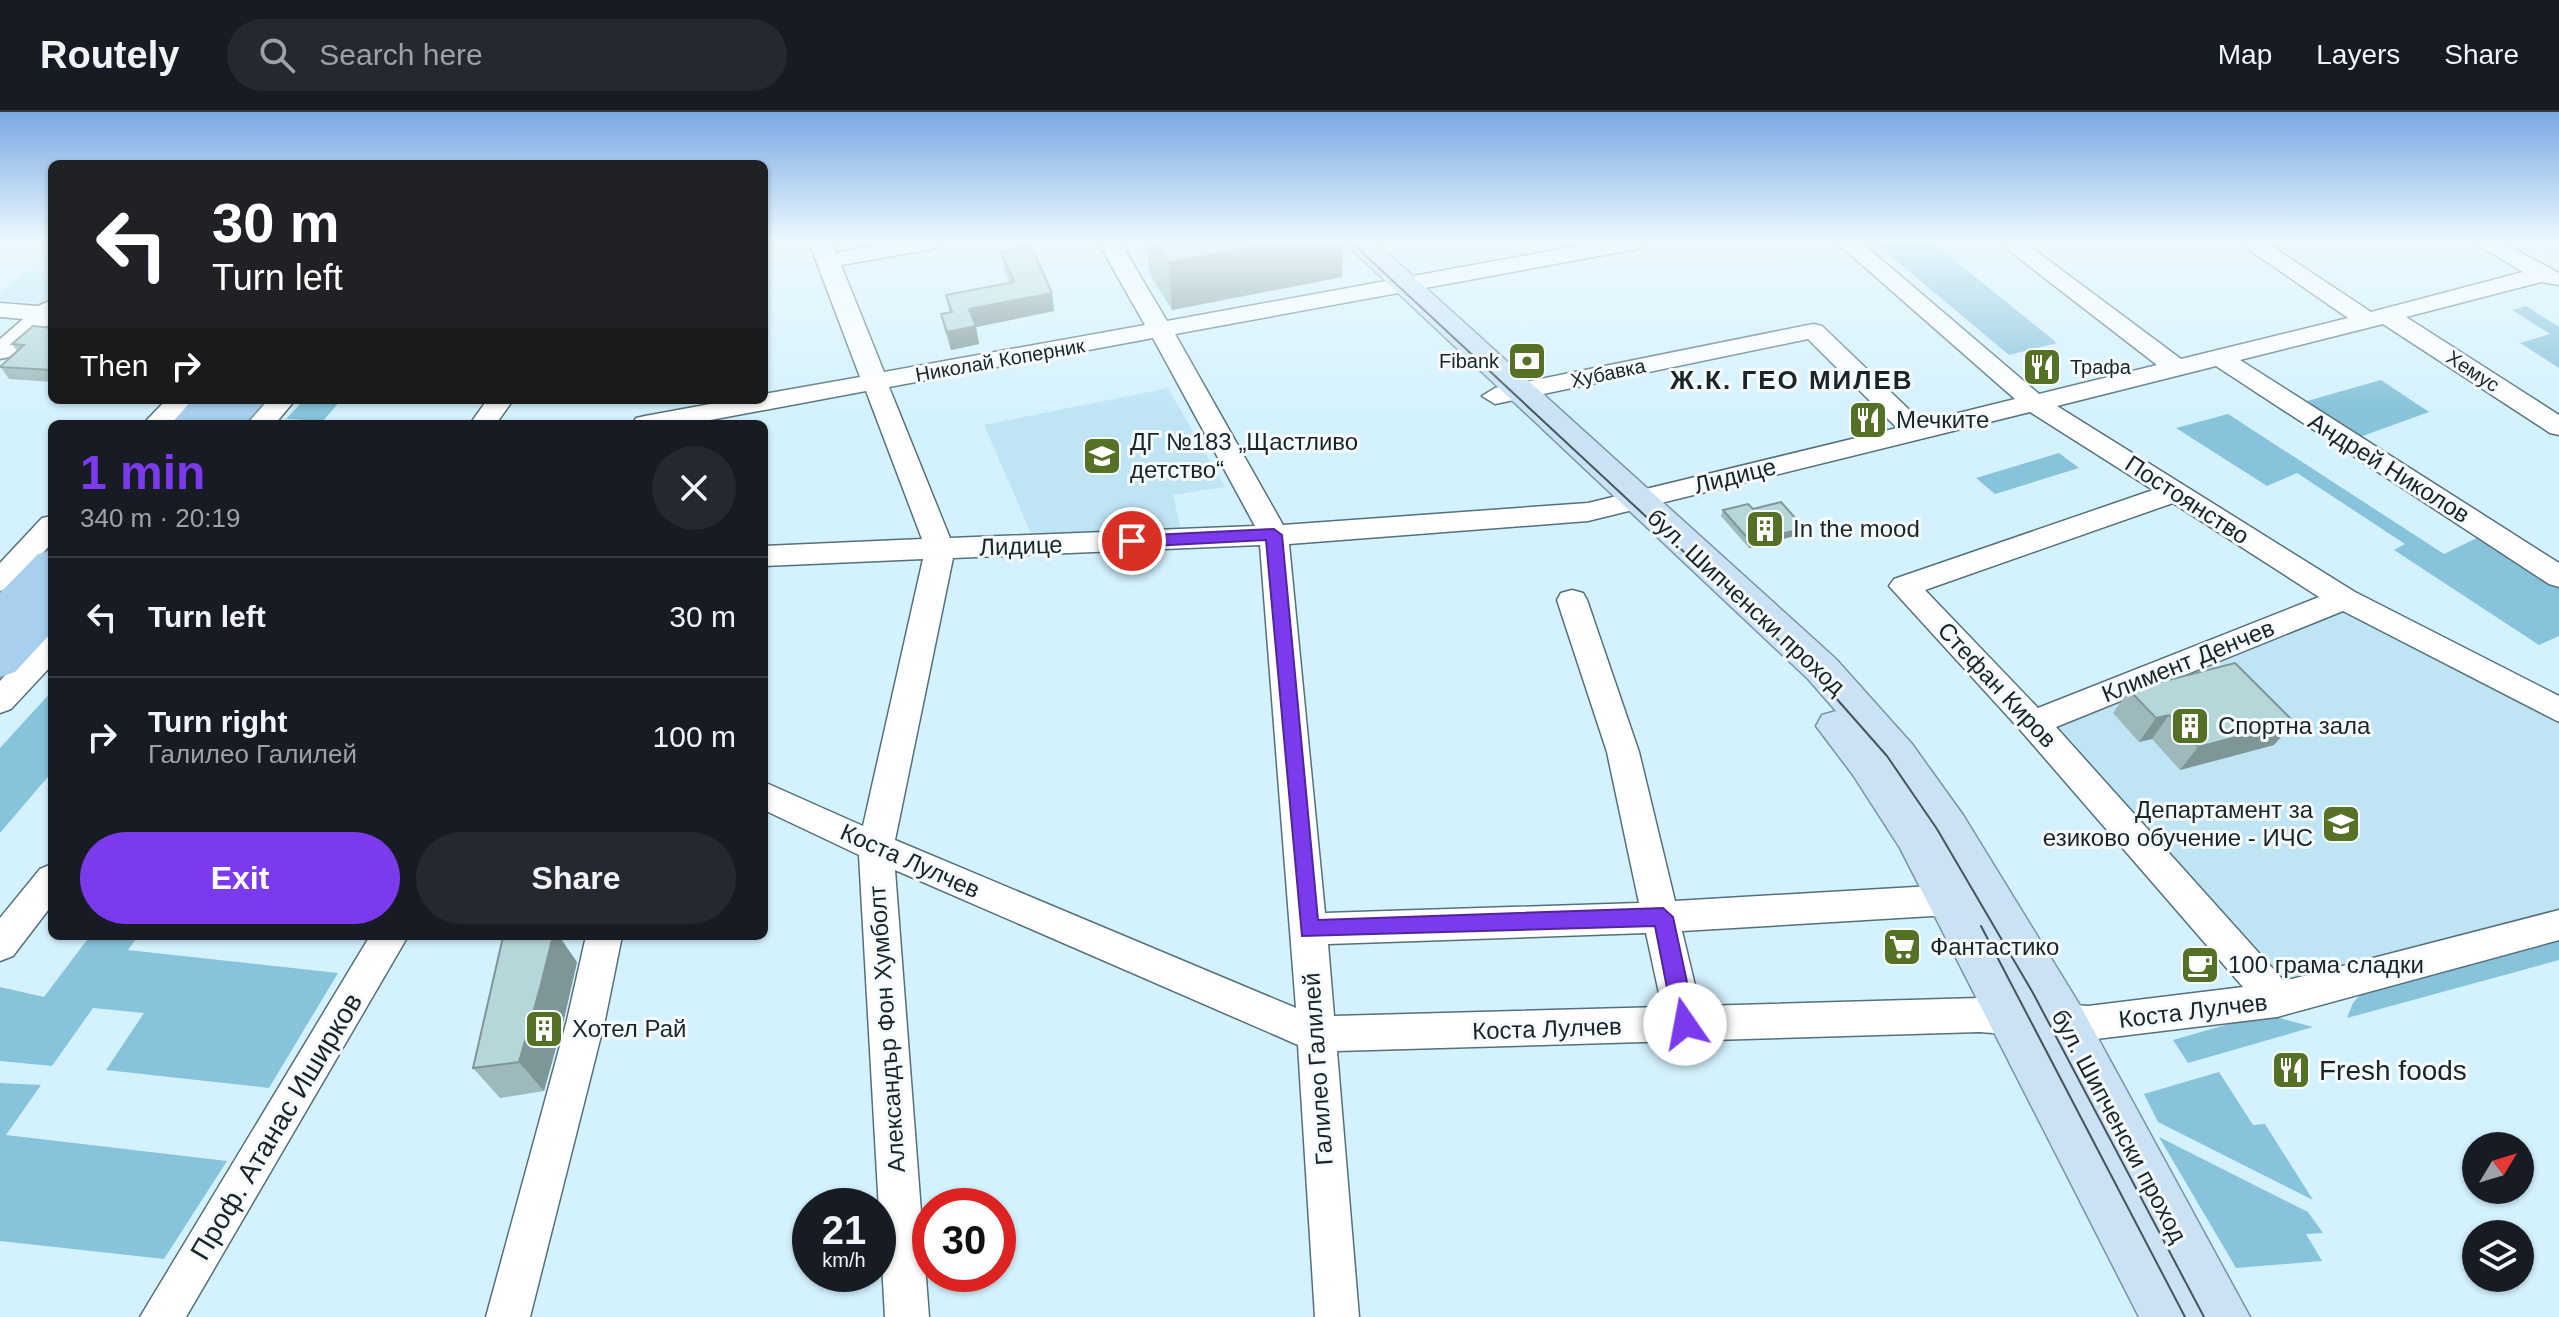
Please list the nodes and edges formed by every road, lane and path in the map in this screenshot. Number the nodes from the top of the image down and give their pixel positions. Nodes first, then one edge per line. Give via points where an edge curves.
1 (842, 298) edge
2 (1142, 298) edge
3 (1328, 298) edge
4 (1406, 298) edge
5 (1913, 298) edge
6 (2084, 298) edge
7 (2343, 298) edge
8 (2462, 298) edge
9 (0, 310) edge
10 (48, 312) edge
11 (48, 313) edge
12 (2376, 318) junction
13 (1160, 330) junction
14 (0, 352) edge
15 (2220, 358) junction
16 (2177, 368) junction
17 (877, 382) junction
18 (1507, 393) junction
19 (768, 402) edge
20 (177, 404) edge
21 (208, 404) edge
22 (244, 404) edge
23 (278, 404) edge
24 (755, 404) edge
25 (2036, 404) junction
26 (160, 420) edge
27 (193, 420) edge
28 (229, 420) edge
29 (264, 420) edge
30 (667, 420) edge
31 (2559, 427) edge
32 (1917, 432) junction
33 (2174, 493) junction
34 (1623, 503) junction
35 (48, 529) edge
36 (1274, 535) junction
37 (940, 549) junction
38 (768, 556) edge
39 (48, 568) edge
40 (2559, 577) edge
41 (0, 581) edge
42 (2344, 599) junction
43 (1572, 600) dead end
44 (48, 610) edge
45 (0, 618) edge
46 (48, 649) edge
47 (0, 661) edge
48 (0, 701) edge
49 (2559, 710) edge
50 (2033, 723) junction
51 (768, 797) edge
52 (876, 847) junction
53 (48, 884) edge
54 (1949, 900) junction
55 (1663, 917) junction
56 (2559, 925) edge
57 (1309, 929) junction
58 (388, 940) edge
59 (603, 940) edge
60 (0, 945) edge
61 (2277, 1000) junction
62 (2013, 1018) junction
63 (2064, 1022) junction
64 (1685, 1024) junction
65 (1315, 1034) junction
66 (162, 1317) edge
67 (508, 1317) edge
68 (907, 1317) edge
69 (1337, 1317) edge
70 (2168, 1317) edge
71 (2223, 1317) edge

1 - 17 street
2 - 13 street, Галилео Галилей
3 - 13 street, Николай Коперник
4 - 18 main road, бул. Шипченски проход
5 - 25 street, Постоянство
6 - 16 street
7 - 12 street, Хемус
8 - 12 street, Лидице
9 - 10 street
11 - 14 street
12 - 15 street, Лидице
12 - 31 street, Хемус
13 - 17 street, Николай Коперник
13 - 36 street, Галилео Галилей
15 - 16 street, Лидице
15 - 40 street, Андрей Николов
16 - 25 street, Лидице
17 - 19 street, Николай Коперник
17 - 37 street
18 - 32 street, Хубавка via 1813,331
18 - 34 main road, бул. Шипченски проход
20 - 26 street
21 - 27 highway
22 - 28 highway
23 - 29 street
24 - 30 street, Николай Коперник
25 - 32 street, Лидице
25 - 33 street, Постоянство
32 - 34 street, Лидице
33 - 42 street, Постоянство
33 - 50 street, Стефан Киров via 1904,586
34 - 36 street, Лидице via 1507,521
34 - 54 main road, бул. Шипченски проход via 1796,680 1868,764
34 - 63 main road, бул. Шипченски проход via 1822,669 1898,755 1948,827
35 - 41 street
36 - 37 street, Лидице
36 - 57 street, Галилео Галилей
37 - 38 street, Лидице
37 - 52 street, Александър Фон Хумболт
39 - 45 highway
42 - 49 street, Постоянство
42 - 50 street, Климент Денчев
43 - 55 street via 1620,743
44 - 47 highway
46 - 48 street
50 - 61 street, Стефан Киров
51 - 52 street, Коста Лулчев
52 - 65 street, Коста Лулчев
52 - 68 street, Александър Фон Хумболт
53 - 60 street
54 - 55 street
54 - 62 main road, бул. Шипченски проход
55 - 57 street
55 - 64 street
56 - 61 street, Коста Лулчев
57 - 65 street, Галилео Галилей
58 - 66 street, Проф. Атанас Иширков
59 - 67 street
61 - 63 street, Коста Лулчев via 2108,1022
62 - 63 street, Коста Лулчев
62 - 64 street, Коста Лулчев
62 - 70 main road, бул. Шипченски проход
63 - 71 main road, бул. Шипченски проход
64 - 65 street, Коста Лулчев
65 - 69 street, Галилео Галилей

